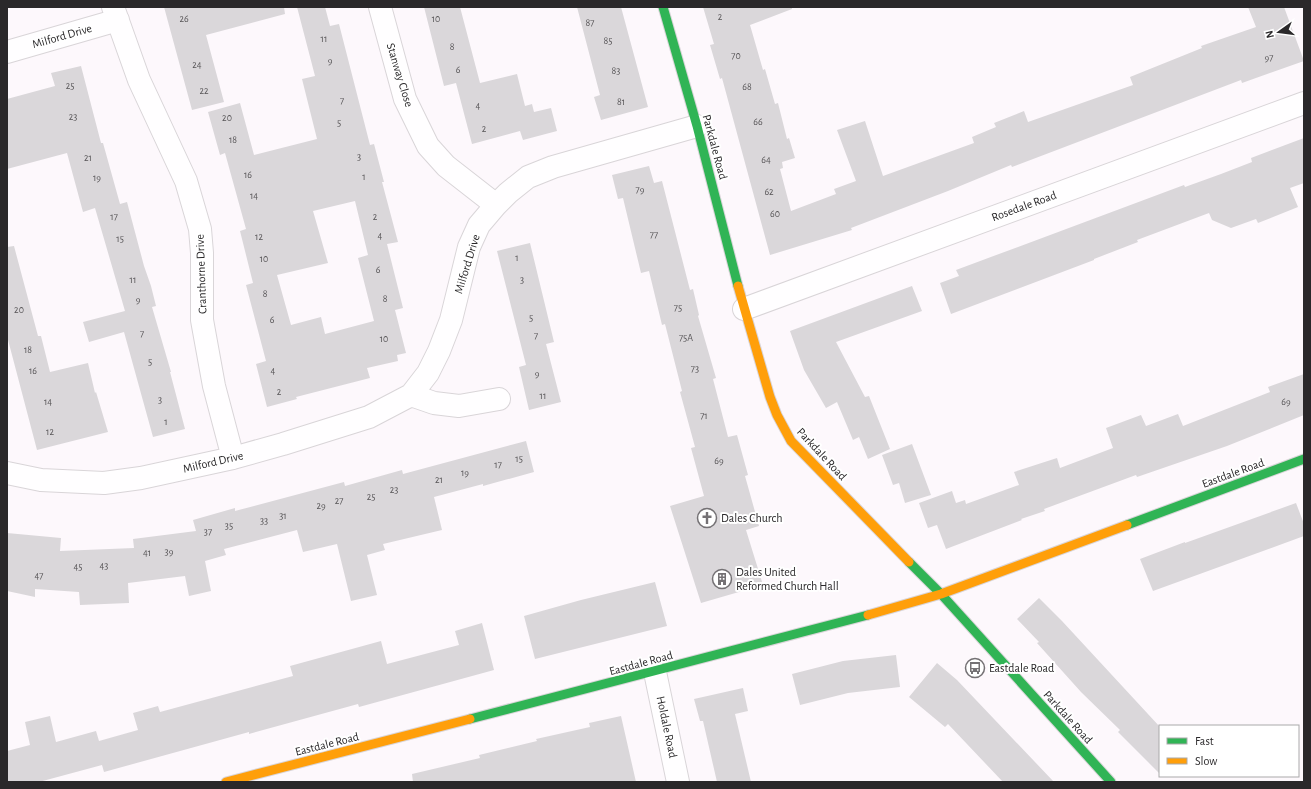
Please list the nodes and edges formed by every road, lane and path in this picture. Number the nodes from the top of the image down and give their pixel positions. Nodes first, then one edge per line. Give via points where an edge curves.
1 (380, 7) edge
2 (664, 7) edge
3 (115, 14) edge
4 (7, 52) edge
5 (1304, 103) edge
6 (697, 126) junction
7 (496, 205) junction
8 (744, 309) junction
9 (411, 395) junction
10 (499, 399) dead end
11 (233, 458) junction
12 (1304, 459) edge
13 (7, 473) edge
14 (941, 594) junction
15 (655, 672) junction
16 (226, 782) edge
17 (678, 782) edge
18 (1110, 782) edge

1 - 7 street, Stanway Close via 405,99 428,146 446,166
2 - 6 street, Parkdale Road
3 - 4 street, Milford Drive
3 - 11 street, Cranthorne Drive via 139,80 186,181 200,229 202,320 214,386
5 - 8 street, Rosedale Road
6 - 7 street, Milford Drive via 553,167 528,177
6 - 8 street, Parkdale Road
7 - 9 street, Milford Drive via 479,225 470,247 451,320 439,352 428,373
8 - 14 street, Parkdale Road via 770,397 790,441
9 - 10 street via 459,406
9 - 11 street, Milford Drive via 369,417
11 - 13 street, Milford Drive via 141,478 104,483 41,480
12 - 14 street, Eastdale Road
14 - 15 street, Eastdale Road
14 - 18 street, Parkdale Road
15 - 16 street, Eastdale Road
15 - 17 street, Holdale Road

